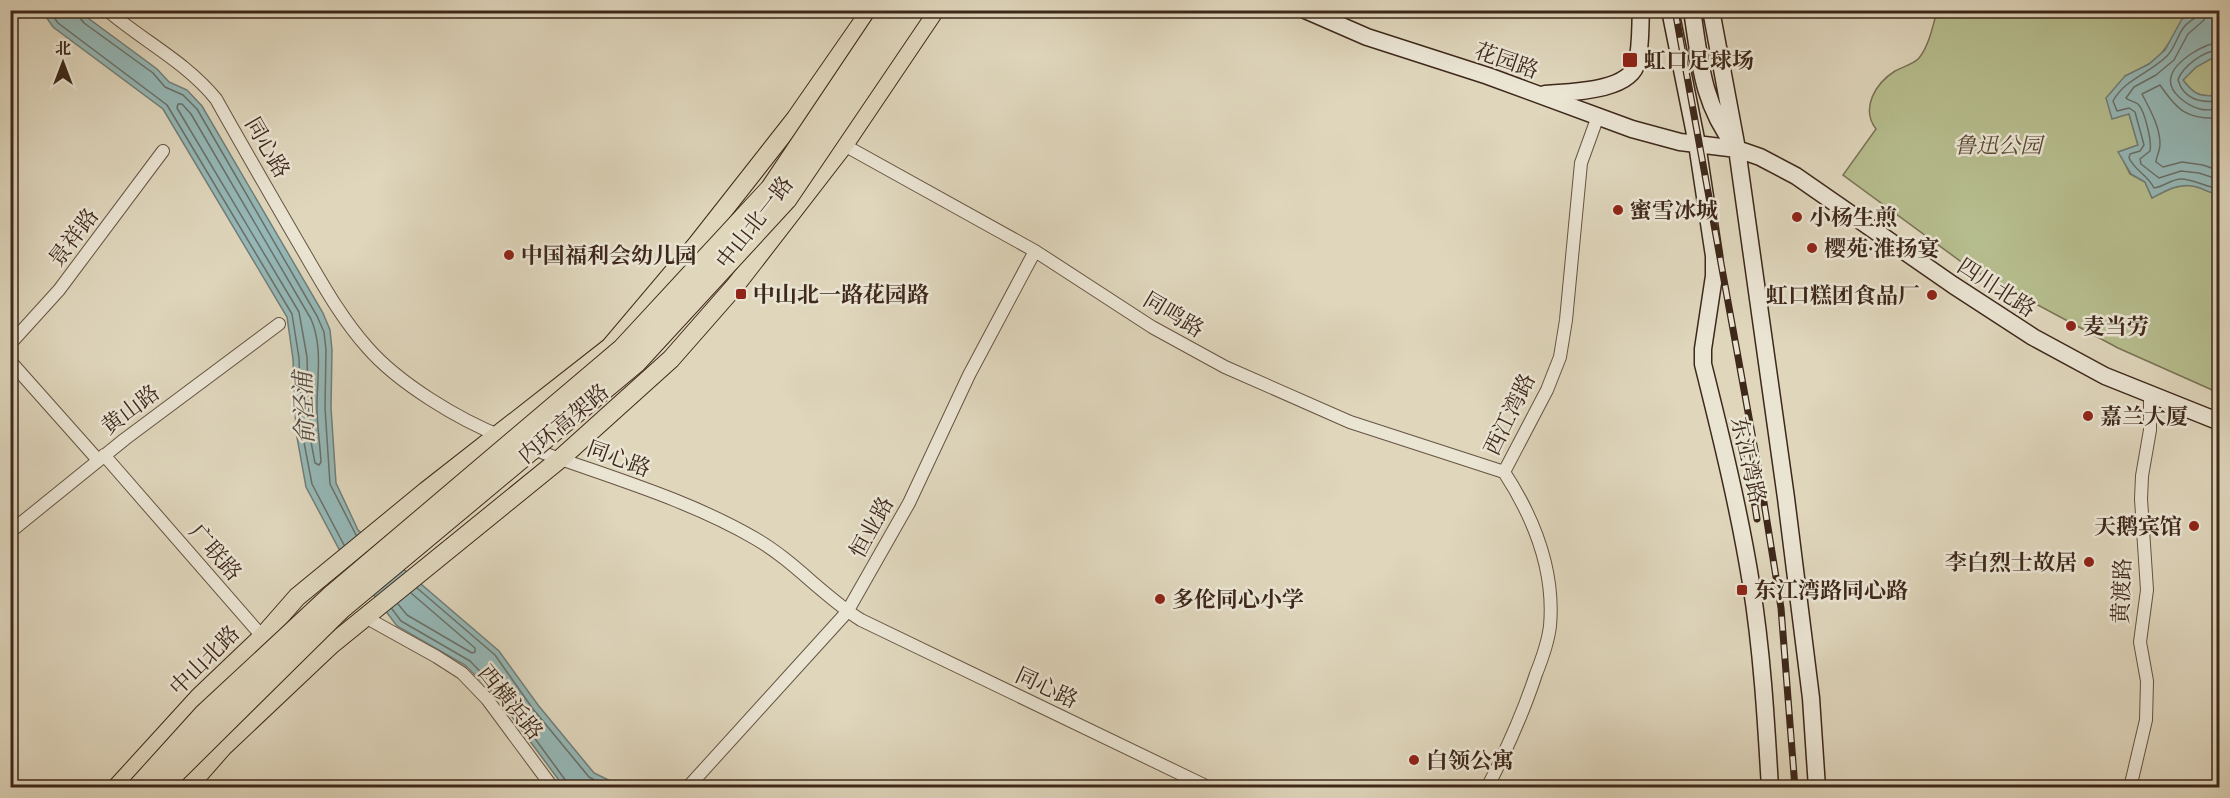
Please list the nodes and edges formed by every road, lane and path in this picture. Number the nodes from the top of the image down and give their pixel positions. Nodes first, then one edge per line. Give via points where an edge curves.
1 (107, 10) edge
2 (871, 10) edge
3 (891, 10) edge
4 (914, 10) edge
5 (935, 10) edge
6 (1305, 10) edge
7 (1641, 10) edge
8 (1670, 10) edge
9 (1692, 10) edge
10 (1712, 10) edge
11 (1540, 94) junction
12 (1598, 116) junction
13 (1697, 144) junction
14 (844, 145) junction
15 (1737, 149) junction
16 (163, 151) dead end
17 (1035, 251) junction
18 (279, 324) dead end
19 (10, 344) edge
20 (10, 361) edge
21 (2150, 395) junction
22 (2220, 422) edge
23 (498, 435) junction
24 (101, 458) junction
25 (560, 459) junction
26 (1504, 472) junction
27 (426, 491) joint
28 (10, 532) edge
29 (848, 612) junction
30 (367, 615) junction
31 (262, 637) junction
32 (298, 676) junction
33 (689, 786) dead end
34 (116, 788) edge
35 (138, 788) edge
36 (159, 788) edge
37 (187, 788) edge
38 (553, 788) edge
39 (1210, 788) edge
40 (1487, 788) edge
41 (1770, 788) edge
42 (1817, 788) edge
43 (2130, 788) edge

1 - 23 street, 同心路 via 183,66 216,99 333,301 368,348 407,382 465,421
2 - 23 main road, 中山北一路 via 796,118 610,347
3 - 35 highway, 内环高架路, bridge via 771,189 623,349 333,595 204,715
4 - 36 highway, 内环高架路, bridge via 786,199 636,362 340,609
5 - 14 main road, 中山北一路
6 - 11 main road, 花园路 via 1367,37
7 - 11 main road via 1637,65 1626,77 1594,90
8 - 13 main road
9 - 15 main road, 东江湾路 via 1711,107
10 - 15 main road, 东江湾路
11 - 12 main road, 花园路
12 - 13 main road, 花园路 via 1665,139
12 - 26 street, 西江湾路 via 1581,163 1560,357
13 - 15 main road, 四川北路
13 - 41 main road, 东江湾路 via 1715,265 1703,364 1730,473 1751,583 1763,672
14 - 17 street, 同鸣路
14 - 25 main road, 中山北一路 via 735,286 671,359
15 - 21 main road, 四川北路 via 1796,176 2033,337
15 - 42 main road, 东江湾路 via 1788,510 1811,698
16 - 19 street, 景祥路 via 59,290
17 - 26 street, 同鸣路 via 1152,327 1225,367 1350,422
17 - 29 street, 恒业路 via 969,375 909,502
18 - 24 street, 黄山路
20 - 24 street, 广联路
21 - 22 main road, 四川北路
21 - 43 street, 黄渡路 via 2150,430 2141,499 2147,590 2140,642 2147,681 2147,711
23 - 25 street, 同心路
23 - 27 main road, 中山北一路
24 - 28 street, 黄山路
24 - 31 street, 广联路
25 - 29 street, 同心路 via 735,528 778,554
25 - 30 main road, 中山北一路
26 - 40 street, 西江湾路 via 1538,535 1549,580 1550,620 1528,698
27 - 31 main road, 中山北路 via 297,597
29 - 33 street, 恒业路
29 - 39 street, 同心路 via 888,635
30 - 32 main road
30 - 38 street, 西横浜路 via 462,673 487,699
31 - 32 street, 广联路
31 - 34 main road, 中山北路 via 199,697
32 - 37 main road via 223,747

